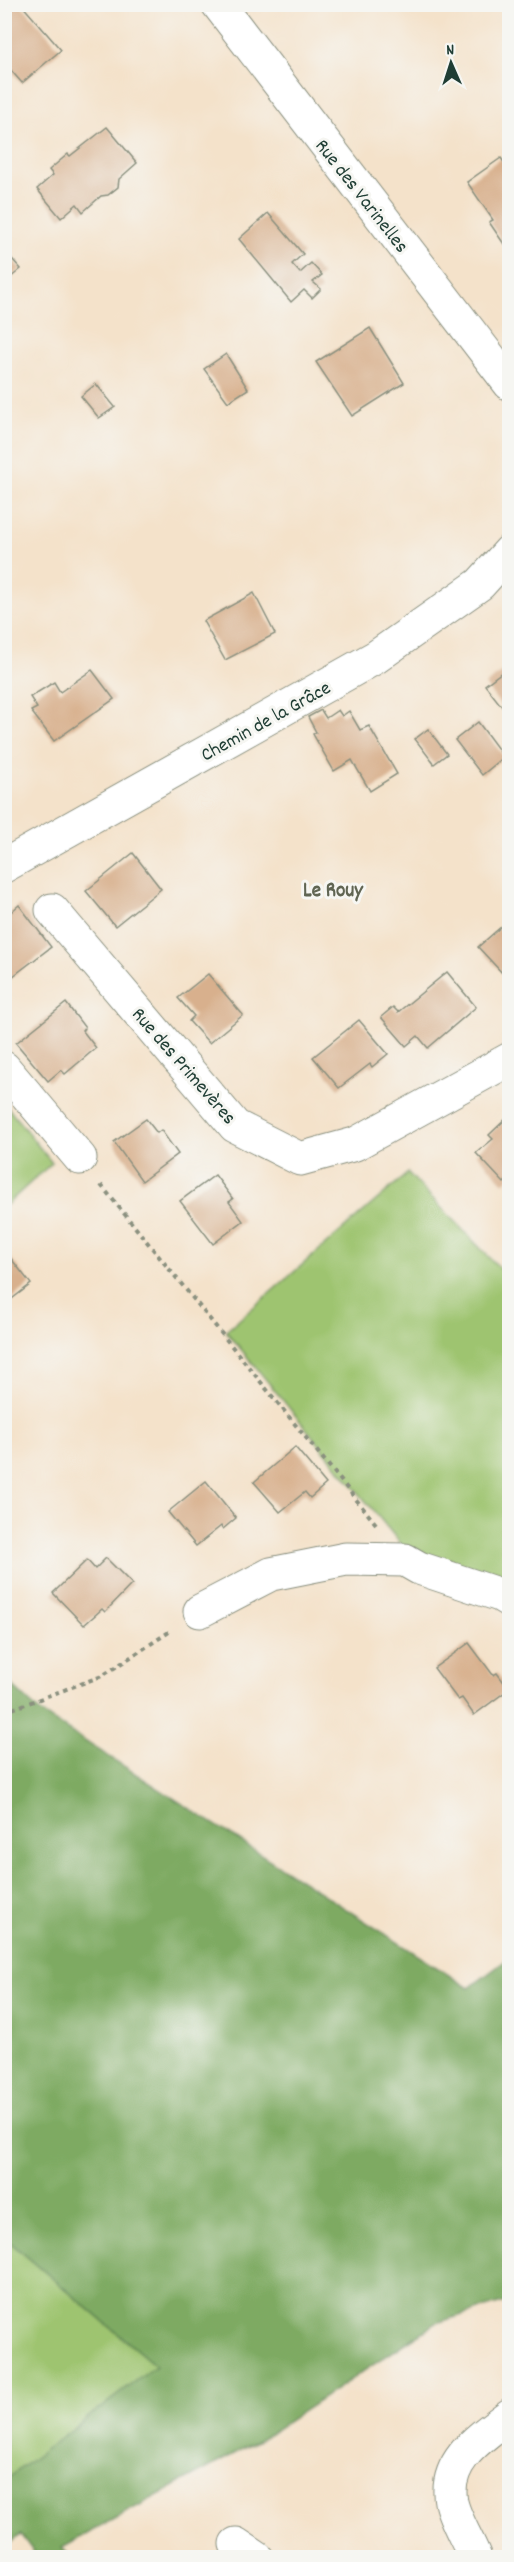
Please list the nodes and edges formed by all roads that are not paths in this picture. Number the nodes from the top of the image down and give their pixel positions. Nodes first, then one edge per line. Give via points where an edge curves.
1 (218, 4) edge
2 (510, 384) edge
3 (510, 551) edge
4 (4, 866) edge
5 (52, 910) dead end
6 (510, 1059) edge
7 (4, 1068) edge
8 (80, 1158) road end
9 (510, 1601) edge
10 (200, 1611) road end
11 (510, 2415) edge
12 (475, 2557) edge

1 - 2 street, Rue des Varinelles
3 - 4 street, Chemin de la Grâce via 480,584 376,657
5 - 6 street, Rue des Primevères via 235,1126 300,1159 355,1144
7 - 8 street
9 - 10 street via 405,1560 346,1559 271,1574
11 - 12 street via 458,2461 450,2483 452,2504

